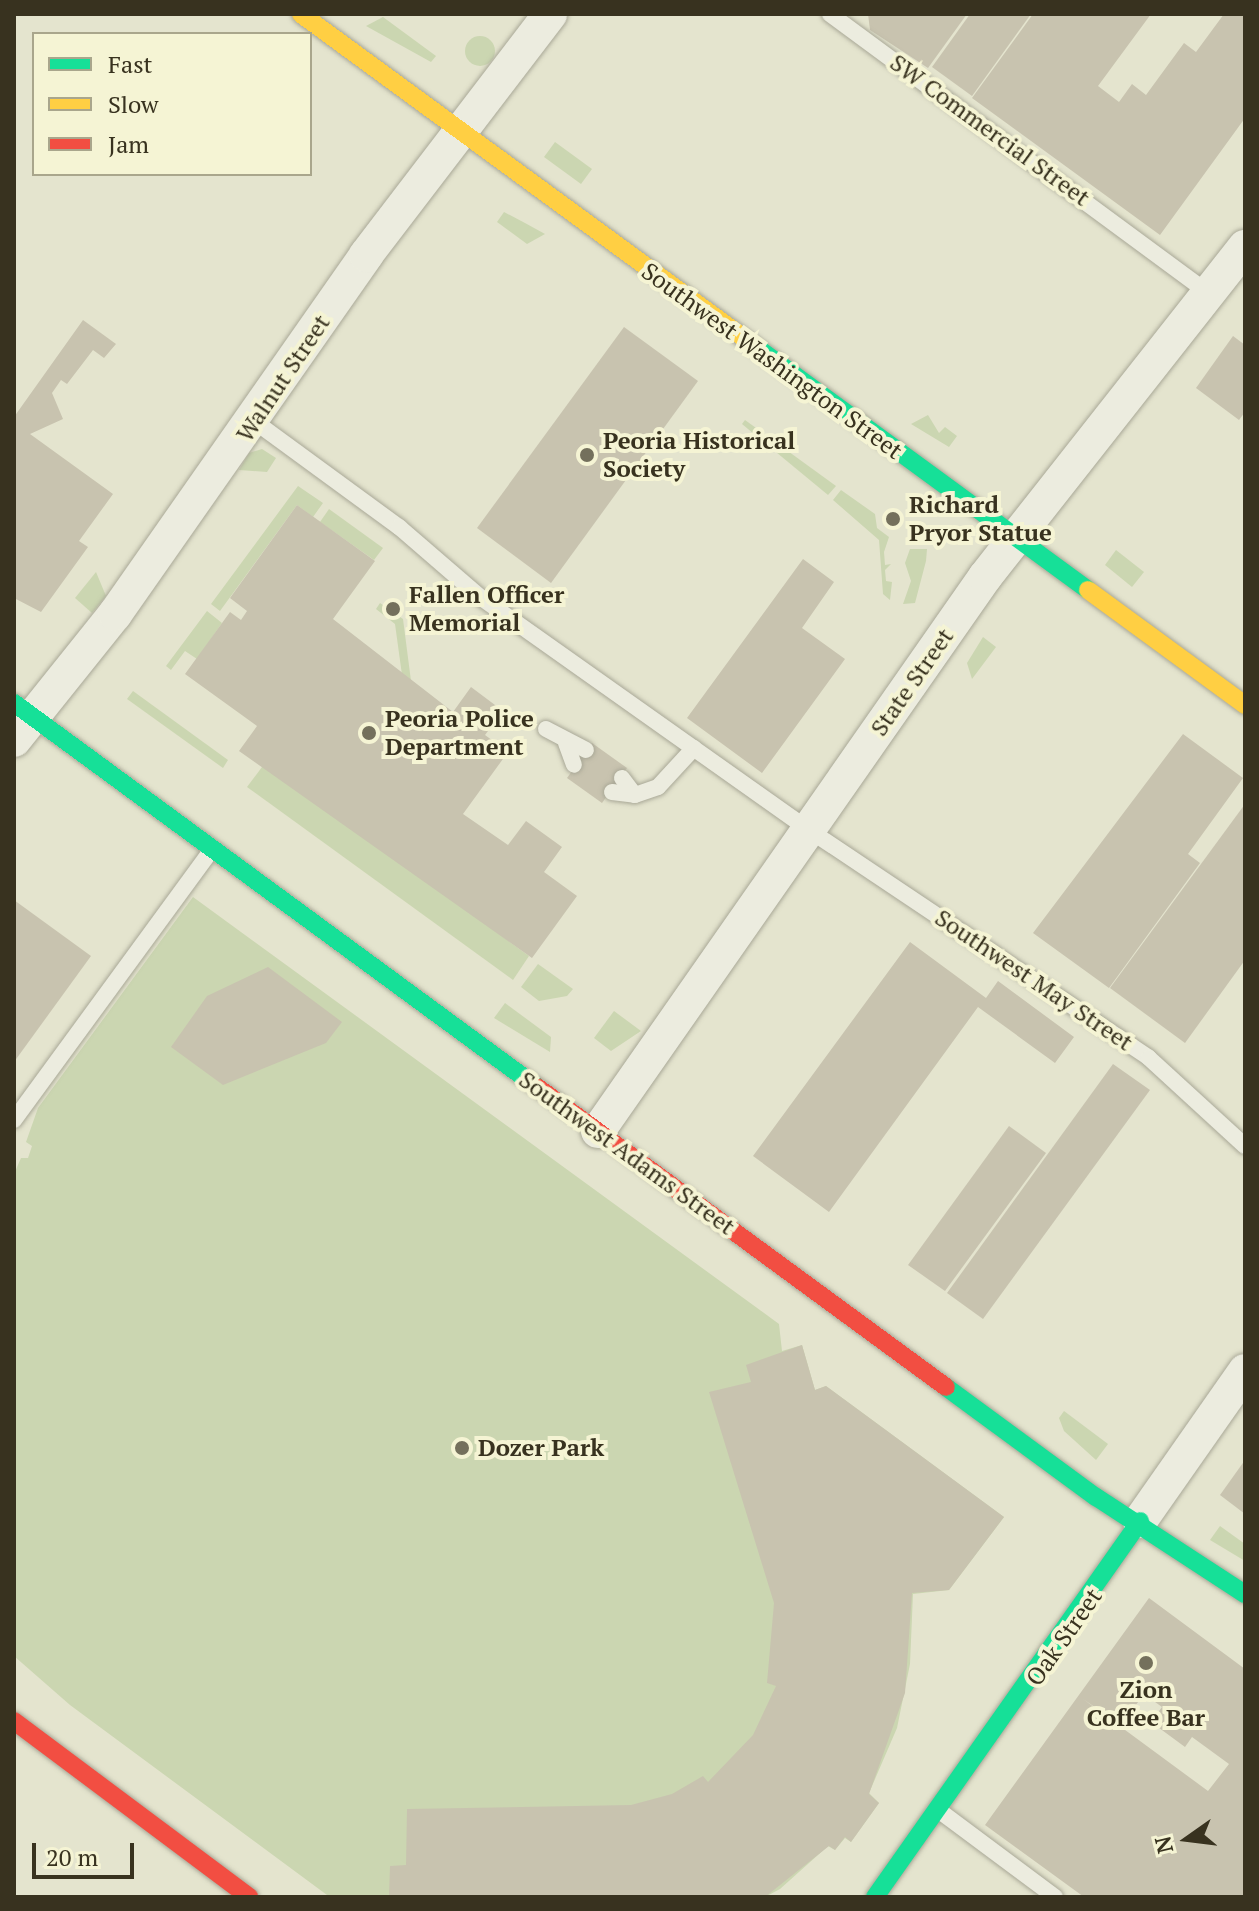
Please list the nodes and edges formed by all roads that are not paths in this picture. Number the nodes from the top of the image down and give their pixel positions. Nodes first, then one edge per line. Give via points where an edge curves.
1 (301, 14) edge
2 (550, 14) edge
3 (830, 14) edge
4 (460, 129) junction
5 (1241, 262) edge
6 (1209, 293) junction
7 (254, 421) junction
8 (1015, 538) junction
9 (1245, 705) edge
10 (20, 720) edge
11 (546, 729) dead end
12 (566, 743) junction
13 (694, 748) junction
14 (586, 750) dead end
15 (574, 765) dead end
16 (622, 778) dead end
17 (612, 792) dead end
18 (635, 795) junction
19 (809, 830) junction
20 (211, 851) junction
21 (14, 1120) edge
22 (598, 1131) junction
23 (1245, 1146) edge
24 (1245, 1371) edge
25 (1140, 1521) junction
26 (1245, 1594) edge
27 (14, 1721) edge
28 (940, 1811) junction
29 (249, 1897) edge
30 (875, 1897) edge
31 (1055, 1897) edge

1 - 4 main road, Southwest Washington Street
2 - 4 street, Walnut Street
3 - 6 lane, SW Commercial Street
4 - 7 street, Walnut Street
4 - 8 main road, Southwest Washington Street
5 - 6 street, State Street
6 - 8 street, State Street
7 - 10 street, Walnut Street via 115,614
7 - 13 lane, Southwest May Street via 399,527 480,597
8 - 9 main road, Southwest Washington Street
8 - 19 street, State Street
10 - 20 main road, Southwest Adams Street
11 - 12 lane
12 - 14 lane
12 - 15 lane
13 - 18 lane via 658,787
13 - 19 lane, Southwest May Street
16 - 18 lane
17 - 18 lane
19 - 22 street, State Street
19 - 23 lane, Southwest May Street via 1149,1058
20 - 21 lane
20 - 22 main road, Southwest Adams Street
22 - 25 main road, Southwest Adams Street via 1096,1497
24 - 25 street, Oak Street
25 - 26 main road, Southwest Adams Street
25 - 28 main road, Oak Street
27 - 29 main road
28 - 30 main road, Oak Street
28 - 31 lane

